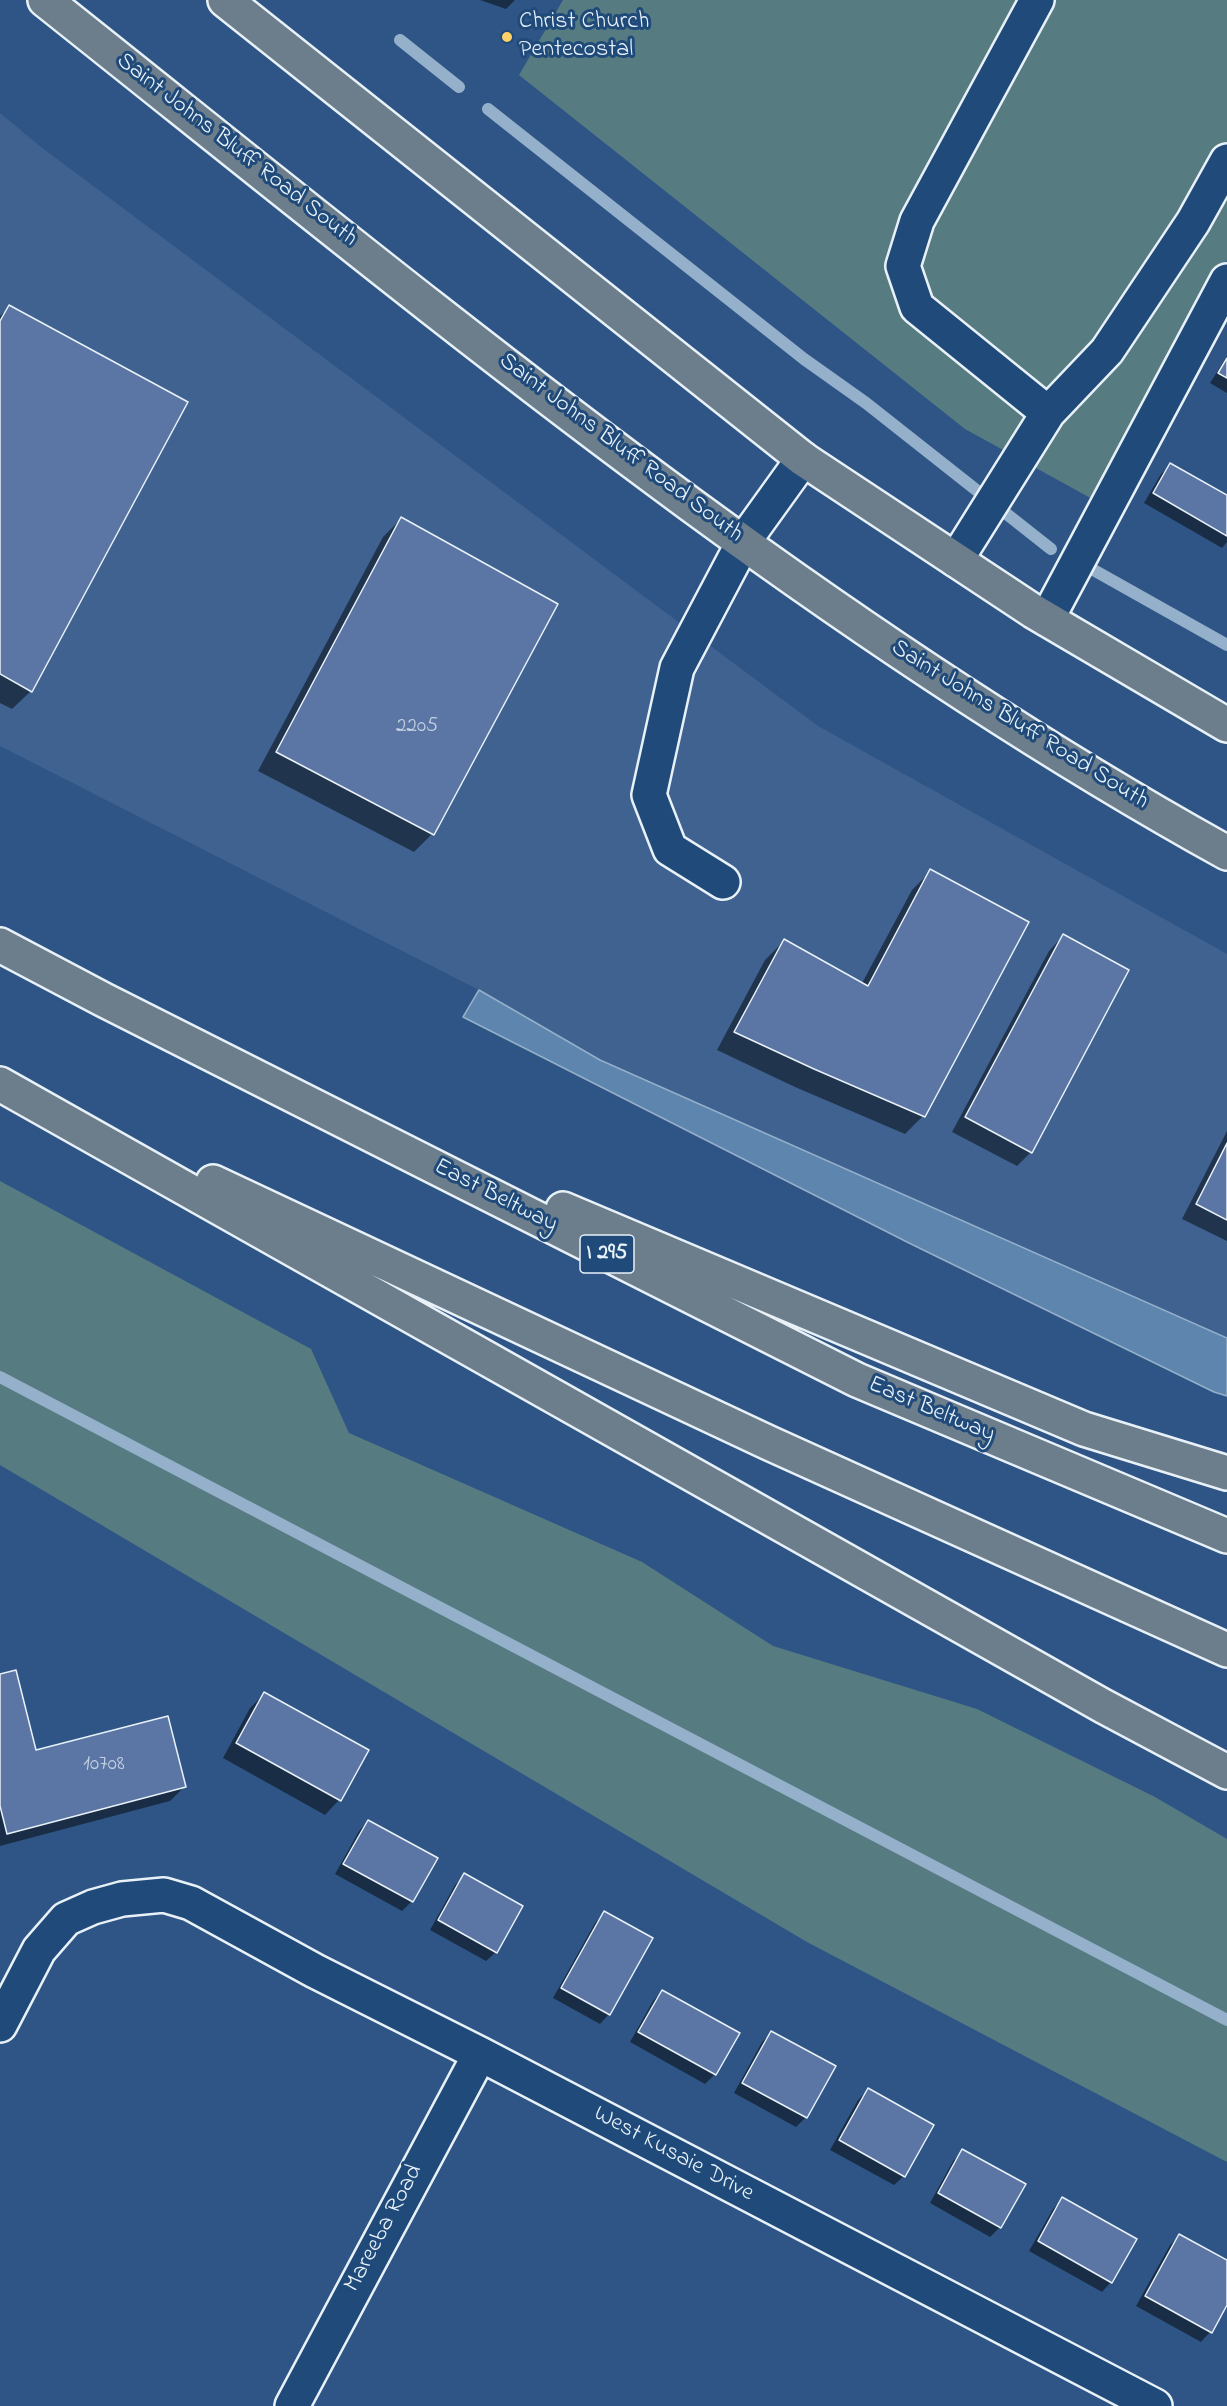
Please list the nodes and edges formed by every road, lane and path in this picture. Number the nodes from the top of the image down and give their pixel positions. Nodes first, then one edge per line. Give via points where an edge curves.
1 (45, 0) edge
2 (225, 0) edge
3 (1037, 0) edge
4 (1227, 160) edge
5 (1227, 281) edge
6 (1047, 413) junction
7 (803, 459) junction
8 (744, 541) junction
9 (956, 560) junction
10 (1047, 619) junction
11 (1227, 725) edge
12 (1227, 853) edge
13 (723, 882) dead end
14 (0, 945) edge
15 (0, 1083) edge
16 (291, 1094) junction
17 (1227, 1473) edge
18 (1227, 1536) edge
19 (1227, 1650) edge
20 (1227, 1772) edge
21 (0, 2025) edge
22 (480, 2054) junction
23 (292, 2406) edge
24 (1155, 2406) edge

1 - 8 main road, Saint Johns Bluff Road South via 603,440
2 - 7 main road
3 - 6 street via 917,221 903,266 917,307
4 - 6 street via 1193,222 1107,351
5 - 10 street
6 - 9 street
7 - 8 street
7 - 9 main road
8 - 12 main road, Saint Johns Bluff Road South via 1011,725
8 - 13 street via 677,669 649,795 670,849
9 - 10 main road
10 - 11 main road
14 - 16 main road, East Beltway / I 295
15 - 19 main road via 769,1443
15 - 20 main road
16 - 17 main road via 1084,1429
16 - 18 main road, East Beltway / I 295 via 857,1380
21 - 22 street, West Kusaie Drive via 39,1950 66,1919 122,1899 164,1895 191,1903
22 - 23 street, Mareeba Road
22 - 24 street, West Kusaie Drive

